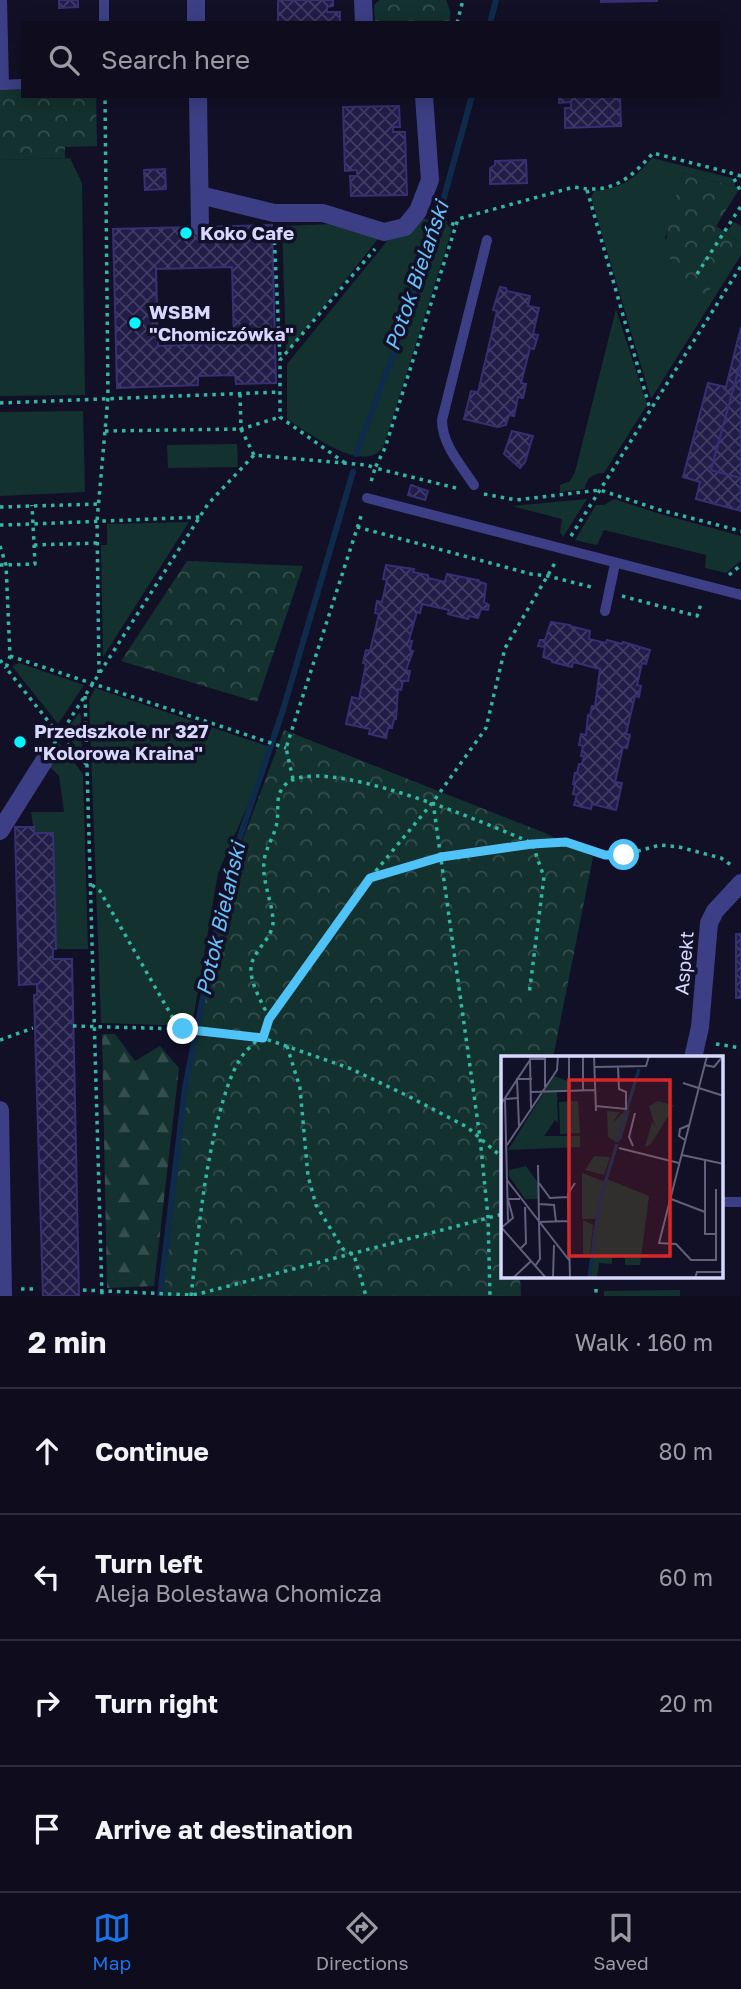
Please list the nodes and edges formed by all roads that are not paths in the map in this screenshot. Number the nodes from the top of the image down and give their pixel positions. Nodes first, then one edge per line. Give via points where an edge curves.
1 (2, 0) edge
2 (104, 0) edge
3 (196, 0) edge
4 (363, 0) edge
5 (104, 21) edge
6 (196, 21) edge
7 (364, 21) edge
8 (21, 84) edge
9 (2, 85) edge
10 (198, 98) edge
11 (424, 98) edge
12 (200, 195) junction
13 (200, 227) dead end
14 (487, 240) dead end
15 (478, 489) road end
16 (367, 498) road end
17 (615, 564) junction
18 (741, 595) edge
19 (605, 611) dead end
20 (44, 761) road end
21 (0, 831) edge
22 (741, 883) edge
23 (695, 1049) edge
24 (0, 1110) edge
25 (3, 1296) edge

1 - 9 lane
2 - 5 lane
3 - 6 street
4 - 7 street
8 - 9 lane
10 - 12 street
11 - 12 street via 430,180 418,211 405,227 384,232 323,213 274,213
12 - 13 street
14 - 15 lane via 442,420 445,442
16 - 17 lane
17 - 18 lane
17 - 19 lane
20 - 21 street
22 - 23 street, Aspekt via 709,923
24 - 25 street

